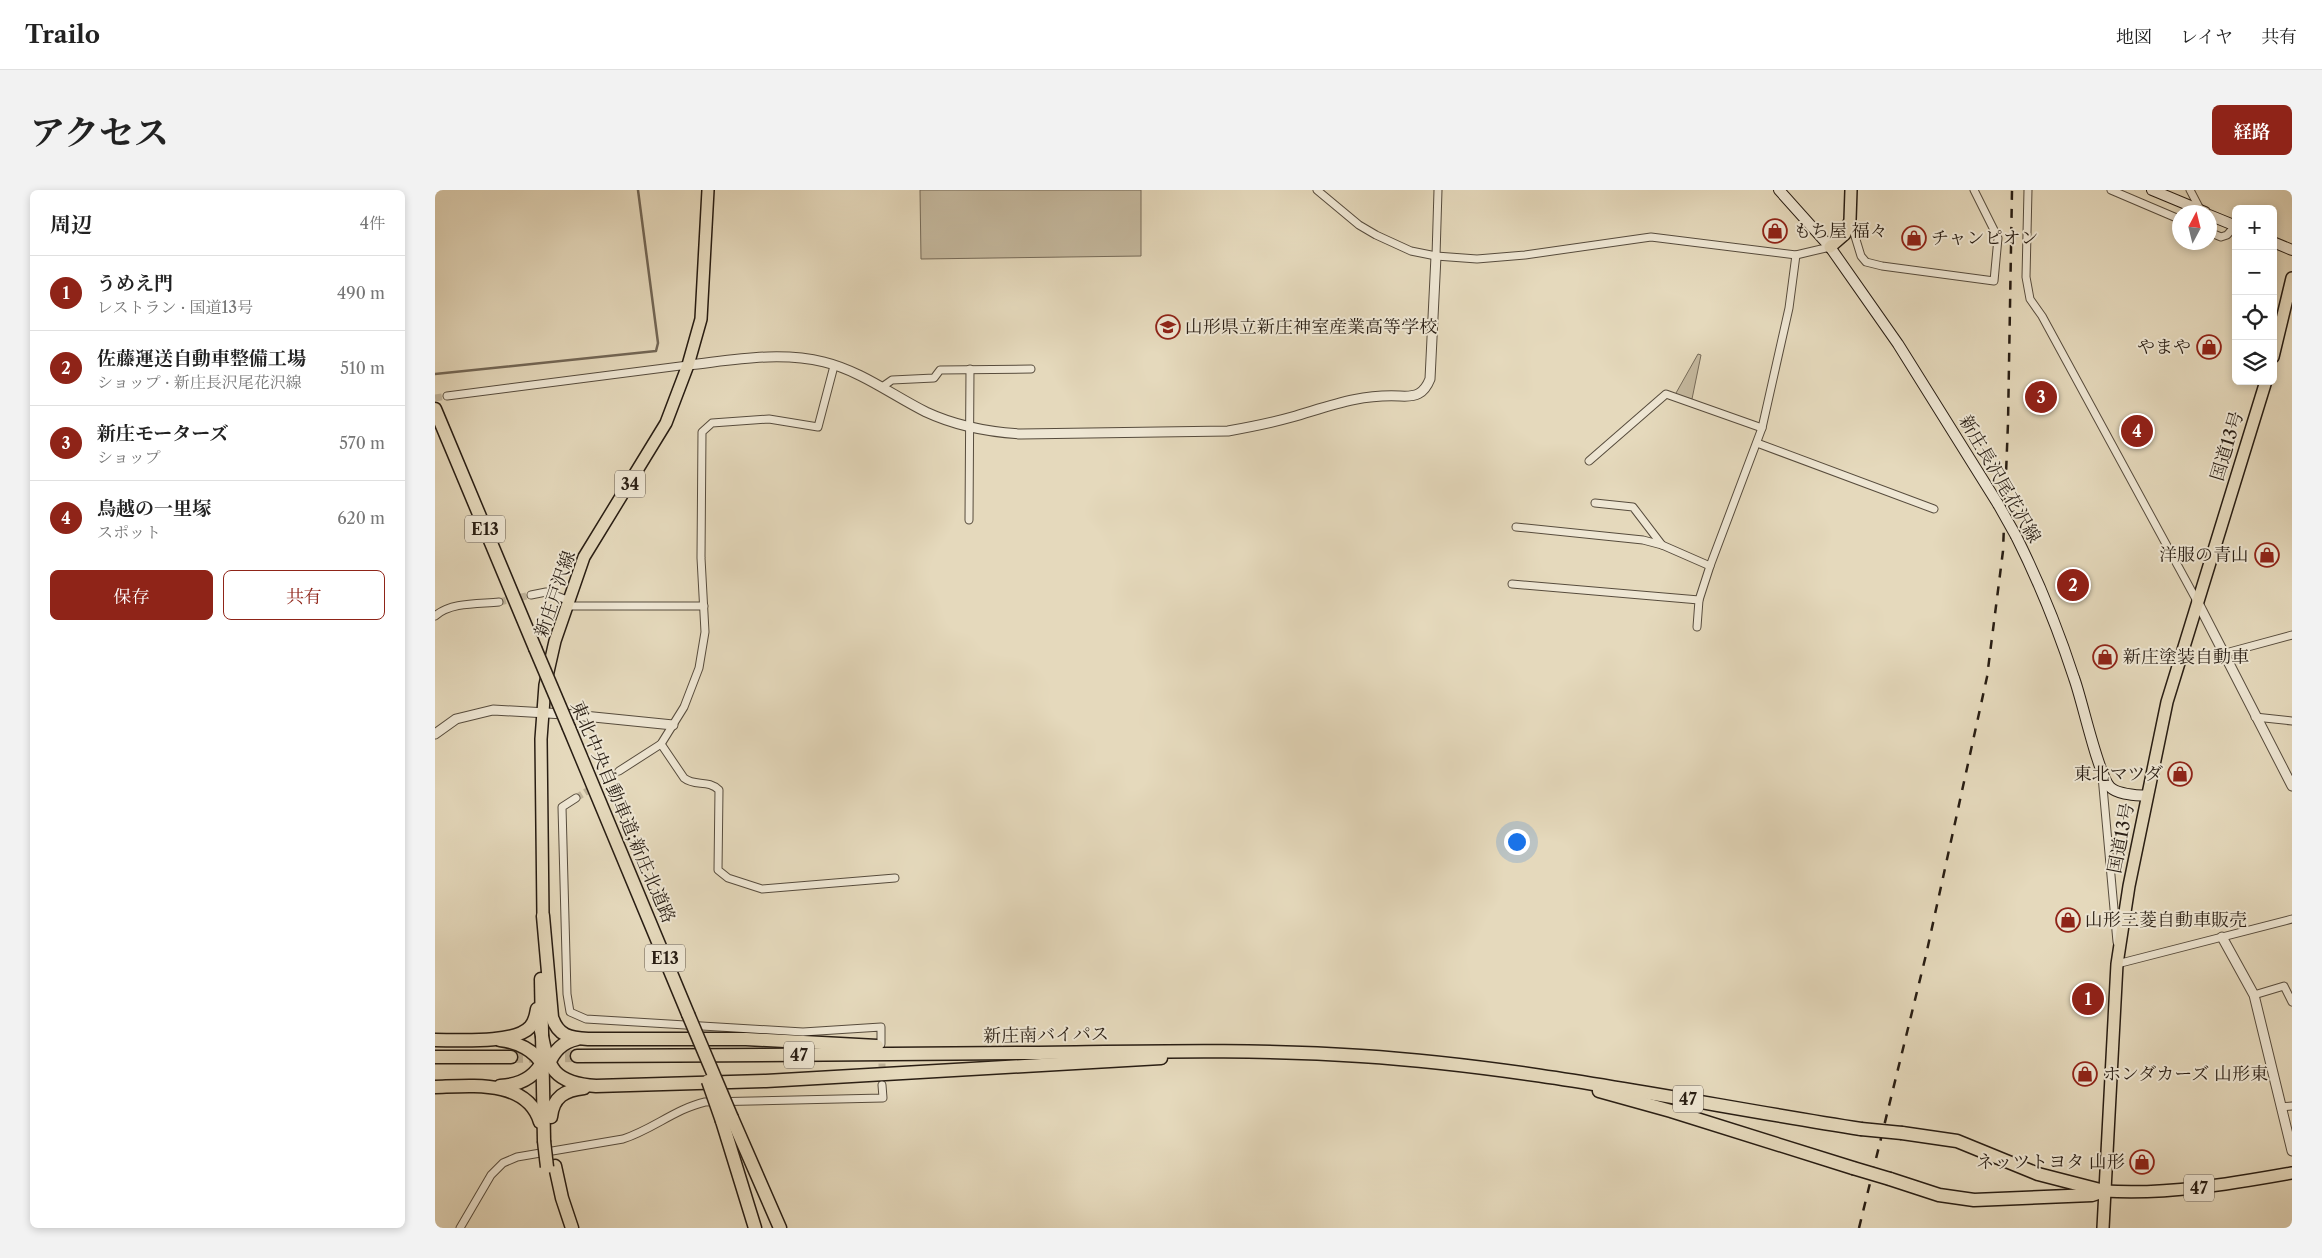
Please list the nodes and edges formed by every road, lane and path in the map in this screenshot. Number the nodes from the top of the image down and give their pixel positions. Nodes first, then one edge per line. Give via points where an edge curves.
1 (708, 190) edge
2 (1317, 190) edge
3 (1438, 190) edge
4 (1779, 190) edge
5 (1851, 190) edge
6 (1974, 190) edge
7 (2028, 190) edge
8 (2111, 190) edge
9 (2151, 190) edge
10 (2190, 190) edge
11 (2186, 205) edge
12 (2200, 205) edge
13 (2172, 216) edge
14 (2217, 218) edge
15 (1850, 220) junction
16 (2232, 225) edge
17 (2232, 229) edge
18 (2217, 235) edge
19 (2277, 244) edge
20 (1830, 247) junction
21 (2292, 250) edge
22 (1796, 254) junction
23 (1436, 256) junction
24 (2292, 278) edge
25 (2277, 341) edge
26 (688, 365) junction
27 (834, 366) junction
28 (970, 369) junction
29 (1031, 369) dead end
30 (2265, 385) edge
31 (882, 387) junction
32 (447, 396) tunnel mouth
33 (435, 410) edge
34 (969, 426) junction
35 (1762, 428) junction
36 (1757, 443) junction
37 (1589, 461) dead end
38 (1595, 503) dead end
39 (1933, 509) dead end
40 (969, 520) dead end
41 (1516, 527) dead end
42 (1662, 545) junction
43 (1710, 566) junction
44 (1512, 584) dead end
45 (531, 595) tunnel mouth
46 (1699, 600) junction
47 (2197, 601) junction
48 (499, 602) tunnel mouth
49 (569, 604) junction
50 (704, 606) junction
51 (435, 616) edge
52 (1697, 627) dead end
53 (2292, 635) edge
54 (2222, 654) junction
55 (543, 712) junction
56 (2255, 717) junction
57 (2292, 721) edge
58 (673, 725) junction
59 (435, 734) edge
60 (661, 744) junction
61 (619, 771) tunnel mouth
62 (2102, 773) junction
63 (2292, 786) edge
64 (2147, 796) junction
65 (576, 798) tunnel mouth
66 (895, 878) dead end
67 (543, 916) joint
68 (2292, 919) edge
69 (2222, 937) junction
70 (2118, 962) junction
71 (544, 991) junction
72 (2254, 996) junction
73 (2292, 1002) edge
74 (589, 1039) junction
75 (435, 1040) edge
76 (475, 1040) junction
77 (881, 1044) tunnel mouth
78 (1218, 1052) junction
79 (577, 1056) tunnel mouth
80 (435, 1057) edge
81 (511, 1057) tunnel mouth
82 (545, 1063) junction
83 (1516, 1073) junction
84 (609, 1085) junction
85 (882, 1085) tunnel mouth
86 (463, 1086) junction
87 (435, 1087) edge
88 (546, 1090) junction
89 (2292, 1106) edge
90 (2281, 1107) junction
91 (551, 1117) junction
92 (727, 1119) junction
93 (548, 1141) junction
94 (2292, 1151) edge
95 (551, 1166) junction
96 (2292, 1172) edge
97 (2104, 1191) junction
98 (460, 1228) edge
99 (565, 1228) edge
100 (573, 1228) edge
101 (755, 1228) edge
102 (781, 1228) edge
103 (2103, 1228) edge

1 - 26 main road, 新庄戸沢線 / 34 via 701,319
2 - 23 street via 1368,230 1411,251
3 - 23 street
4 - 20 main road, 新庄長沢尾花沢線
5 - 15 main road
6 - 15 street via 1996,231 1994,281 1865,262
7 - 47 street via 2026,277 2030,299
8 - 13 street
9 - 11 main road
10 - 12 street
14 - 16 main road
15 - 20 main road via 1845,234
17 - 18 street via 2227,235
19 - 21 main road
20 - 22 street
20 - 62 main road, 新庄長沢尾花沢線, bridge via 1908,359 2016,536 2065,651
22 - 23 street via 1651,237 1525,255 1477,259
22 - 35 street via 1789,308
23 - 34 street via 1430,380 1421,394 1351,399 1259,426 1228,430 1021,434 989,432
24 - 25 main road
26 - 27 street via 788,356
26 - 32 street
26 - 49 main road, 新庄戸沢線 / 34 via 666,423 584,557
27 - 31 street
27 - 50 street via 818,427 769,419 712,423 702,432
28 - 29 street
28 - 31 street via 940,370 934,378 892,380
28 - 34 street
30 - 47 main road, 国道13号
31 - 34 street via 926,412
33 - 92 highway, 東北中央自動車道;新庄北道路 / E13, bridge via 642,903
34 - 40 street
35 - 36 street
35 - 37 street via 1666,394
36 - 39 street
36 - 43 street
38 - 42 street via 1633,507
41 - 42 street via 1643,540
42 - 43 street
43 - 46 street
44 - 46 street
45 - 49 street via 547,592
46 - 52 street
47 - 54 street
47 - 64 main road, 国道13号 via 2167,702
48 - 51 street via 457,606
49 - 50 street
49 - 55 main road, 新庄戸沢線 / 34 via 555,642 545,685
50 - 58 street via 705,632 699,668 684,707
53 - 54 street
54 - 56 street
55 - 58 street
55 - 59 street via 493,710 473,713 456,719
55 - 67 main road, 新庄戸沢線 / 34
56 - 57 street
56 - 63 street
58 - 60 street
60 - 61 street
60 - 66 street via 689,782 708,782 719,790 718,870 727,878 762,889
62 - 64 main road, 新庄長沢尾花沢線 via 2111,788
62 - 70 street
64 - 70 main road, 国道13号
65 - 77 street via 562,807 570,1012 586,1019 737,1029 803,1032 881,1027
67 - 71 highway, 34
68 - 69 street
69 - 70 street
69 - 72 street
70 - 97 main road, 国道13号
71 - 74 highway via 560,1032 569,1037
71 - 76 highway via 534,1021 526,1030
71 - 82 highway
72 - 73 street via 2284,986
72 - 90 street
74 - 78 highway via 746,1039 902,1047 1075,1046
74 - 82 highway via 563,1044
75 - 76 highway
76 - 82 highway via 512,1042
78 - 79 highway, 新庄南バイパス / 47
78 - 83 highway, 47
78 - 84 highway via 766,1081
80 - 81 highway
82 - 84 highway via 559,1077 571,1082
82 - 86 highway via 521,1082 506,1086
82 - 88 highway
83 - 97 highway, 47, bridge via 1861,1129 1957,1141 2038,1174
83 - 97 highway, 47, bridge via 1620,1097 1939,1195 1974,1200 2092,1195
84 - 91 highway via 565,1092 554,1103
85 - 98 street via 883,1098 705,1102 678,1111 643,1132 623,1139 517,1157 503,1163 491,1175
86 - 87 highway
86 - 93 highway via 520,1094 537,1113
88 - 91 highway
88 - 93 highway
89 - 90 street
90 - 94 street
91 - 93 highway
92 - 101 highway
92 - 102 highway, 東北中央自動車道;新庄北道路 / E13
93 - 95 highway
95 - 99 highway via 554,1199
95 - 100 highway
96 - 97 main road, 47 via 2167,1191
97 - 103 main road, 国道13号

